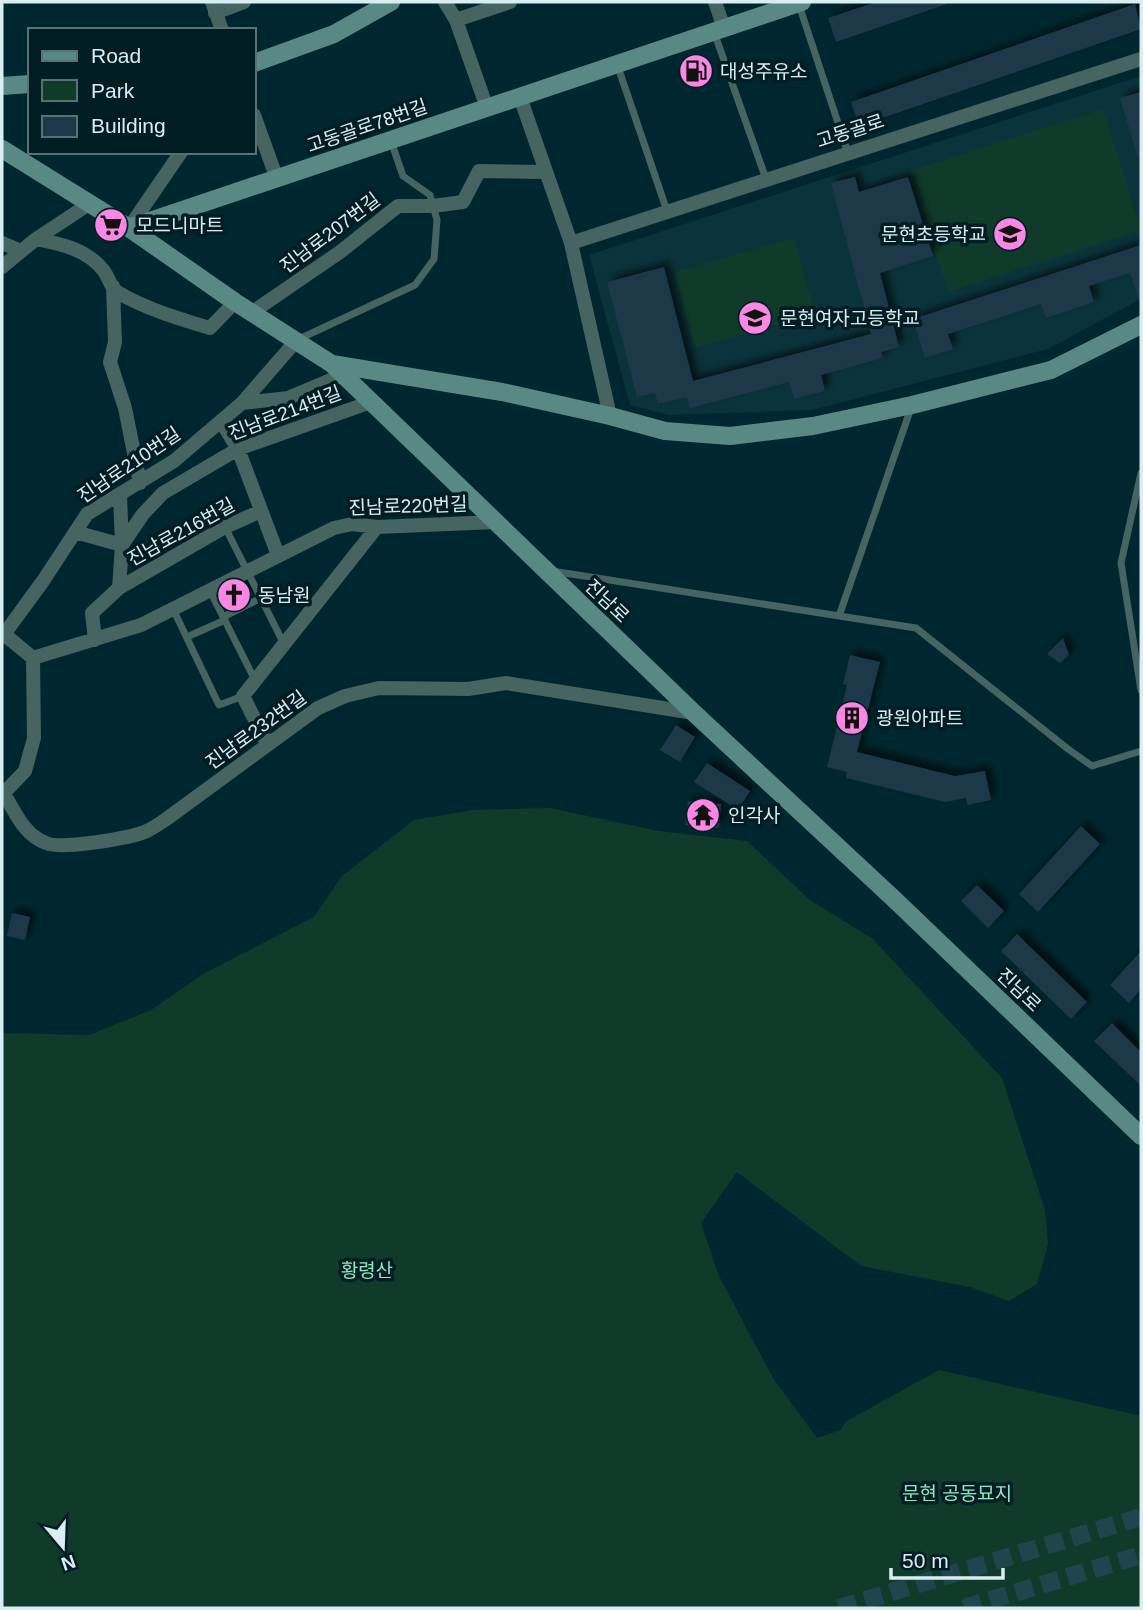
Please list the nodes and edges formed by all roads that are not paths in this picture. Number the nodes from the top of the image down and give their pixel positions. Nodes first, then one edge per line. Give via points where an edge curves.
1 (244, 2) edge
2 (391, 2) edge
3 (445, 2) edge
4 (510, 2) edge
5 (715, 2) edge
6 (800, 2) edge
7 (213, 7) edge
8 (456, 20) junction
9 (221, 28) edge
10 (719, 30) junction
11 (1141, 59) edge
12 (256, 62) edge
13 (617, 64) junction
14 (28, 84) edge
15 (2, 86) edge
16 (520, 97) junction
17 (487, 108) junction
18 (256, 121) edge
19 (390, 140) junction
20 (2, 149) edge
21 (849, 153) junction
22 (180, 154) edge
23 (546, 172) junction
24 (276, 178) junction
25 (766, 180) junction
26 (89, 204) junction
27 (433, 206) junction
28 (668, 212) junction
29 (129, 228) junction
30 (36, 239) junction
31 (2, 243) edge
32 (571, 243) junction
33 (21, 251) junction
34 (2, 267) edge
35 (113, 286) junction
36 (235, 302) junction
37 (251, 313) junction
38 (1141, 325) edge
39 (296, 341) junction
40 (338, 370) junction
41 (371, 402) junction
42 (242, 403) junction
43 (912, 405) junction
44 (610, 416) junction
45 (221, 421) junction
46 (238, 449) junction
47 (1141, 473) edge
48 (140, 483) junction
49 (120, 495) junction
50 (261, 511) junction
51 (496, 522) junction
52 (225, 527) junction
53 (377, 527) junction
54 (75, 532) junction
55 (122, 545) junction
56 (278, 555) junction
57 (545, 570) junction
58 (247, 571) junction
59 (119, 588) junction
60 (210, 590) junction
61 (261, 598) junction
62 (173, 609) junction
63 (839, 616) junction
64 (224, 618) junction
65 (3, 636) edge
66 (187, 638) junction
67 (95, 640) junction
68 (284, 645) junction
69 (33, 657) junction
70 (255, 681) junction
71 (1141, 690) edge
72 (243, 696) junction
73 (694, 713) junction
74 (267, 744) junction
75 (1141, 751) edge
76 (3, 792) edge
77 (1141, 1136) edge

1 - 7 street
2 - 12 street via 334,34
3 - 8 street
4 - 8 street
5 - 10 street
6 - 10 street, 고동골로78번길
6 - 21 lane, 고동골로78번길
7 - 9 street
8 - 17 street
10 - 13 street, 고동골로78번길
10 - 25 lane
11 - 21 street, 고동골로
13 - 16 street, 고동골로78번길
13 - 28 lane
14 - 15 street
16 - 17 street, 고동골로78번길
16 - 23 street
17 - 19 street, 고동골로78번길
18 - 24 street
19 - 24 street, 고동골로78번길
19 - 27 lane via 402,176 430,195
20 - 26 street, 진남로
21 - 25 street, 고동골로
22 - 29 street
23 - 27 street, 진남로207번길 via 479,171 463,202
23 - 32 street
24 - 29 street, 고동골로78번길
25 - 28 street, 고동골로
26 - 29 street, 진남로
26 - 30 street
27 - 37 street, 진남로207번길 via 398,206
27 - 39 lane via 437,220 434,259 415,285
28 - 32 street, 고동골로
29 - 36 street, 진남로
30 - 33 street
30 - 35 street via 86,254
31 - 33 street
32 - 44 street
33 - 34 street
35 - 36 street via 116,292 175,318 210,328
35 - 48 street via 115,342 110,362
36 - 37 street, 진남로
37 - 39 street, 진남로
38 - 43 street via 1052,370
39 - 40 street, 진남로
39 - 42 street, 진남로210번길
40 - 41 street, 진남로
40 - 42 street via 288,398
40 - 44 street via 502,393
41 - 46 street, 진남로214번길
41 - 51 street, 진남로
42 - 45 street, 진남로210번길
43 - 44 street via 813,426 730,436 665,432
43 - 63 lane
45 - 46 street
45 - 48 street, 진남로210번길
46 - 50 street
46 - 55 street, 진남로214번길 via 163,493
47 - 71 lane via 1121,563
48 - 49 street, 진남로210번길
49 - 54 street, 진남로210번길 via 87,514
49 - 55 street
50 - 52 street, 진남로216번길
50 - 56 street
51 - 53 street, 진남로220번길
51 - 57 street, 진남로
52 - 58 lane
52 - 59 street, 진남로216번길
53 - 56 street, 진남로220번길 via 352,524 334,528
53 - 68 street
54 - 55 street
54 - 65 street, 진남로210번길
55 - 59 street
56 - 58 street, 진남로220번길
57 - 63 lane
57 - 73 street, 진남로
58 - 60 street, 진남로220번길
58 - 61 lane
59 - 67 street, 진남로216번길 via 92,613
60 - 62 street, 진남로220번길
60 - 64 lane
61 - 64 lane
61 - 68 lane
62 - 66 lane
62 - 67 street, 진남로220번길
63 - 75 lane via 916,628 1092,766
64 - 66 lane
64 - 70 lane
65 - 69 street
66 - 72 lane via 219,705
67 - 69 street, 진남로220번길
68 - 70 street
69 - 76 street via 34,738 25,771
70 - 72 street
72 - 74 street
73 - 74 street, 진남로232번길 via 506,682 468,689 379,688 318,708
73 - 77 street, 진남로
74 - 76 street, 진남로232번길 via 165,820 129,837 46,844 15,817

